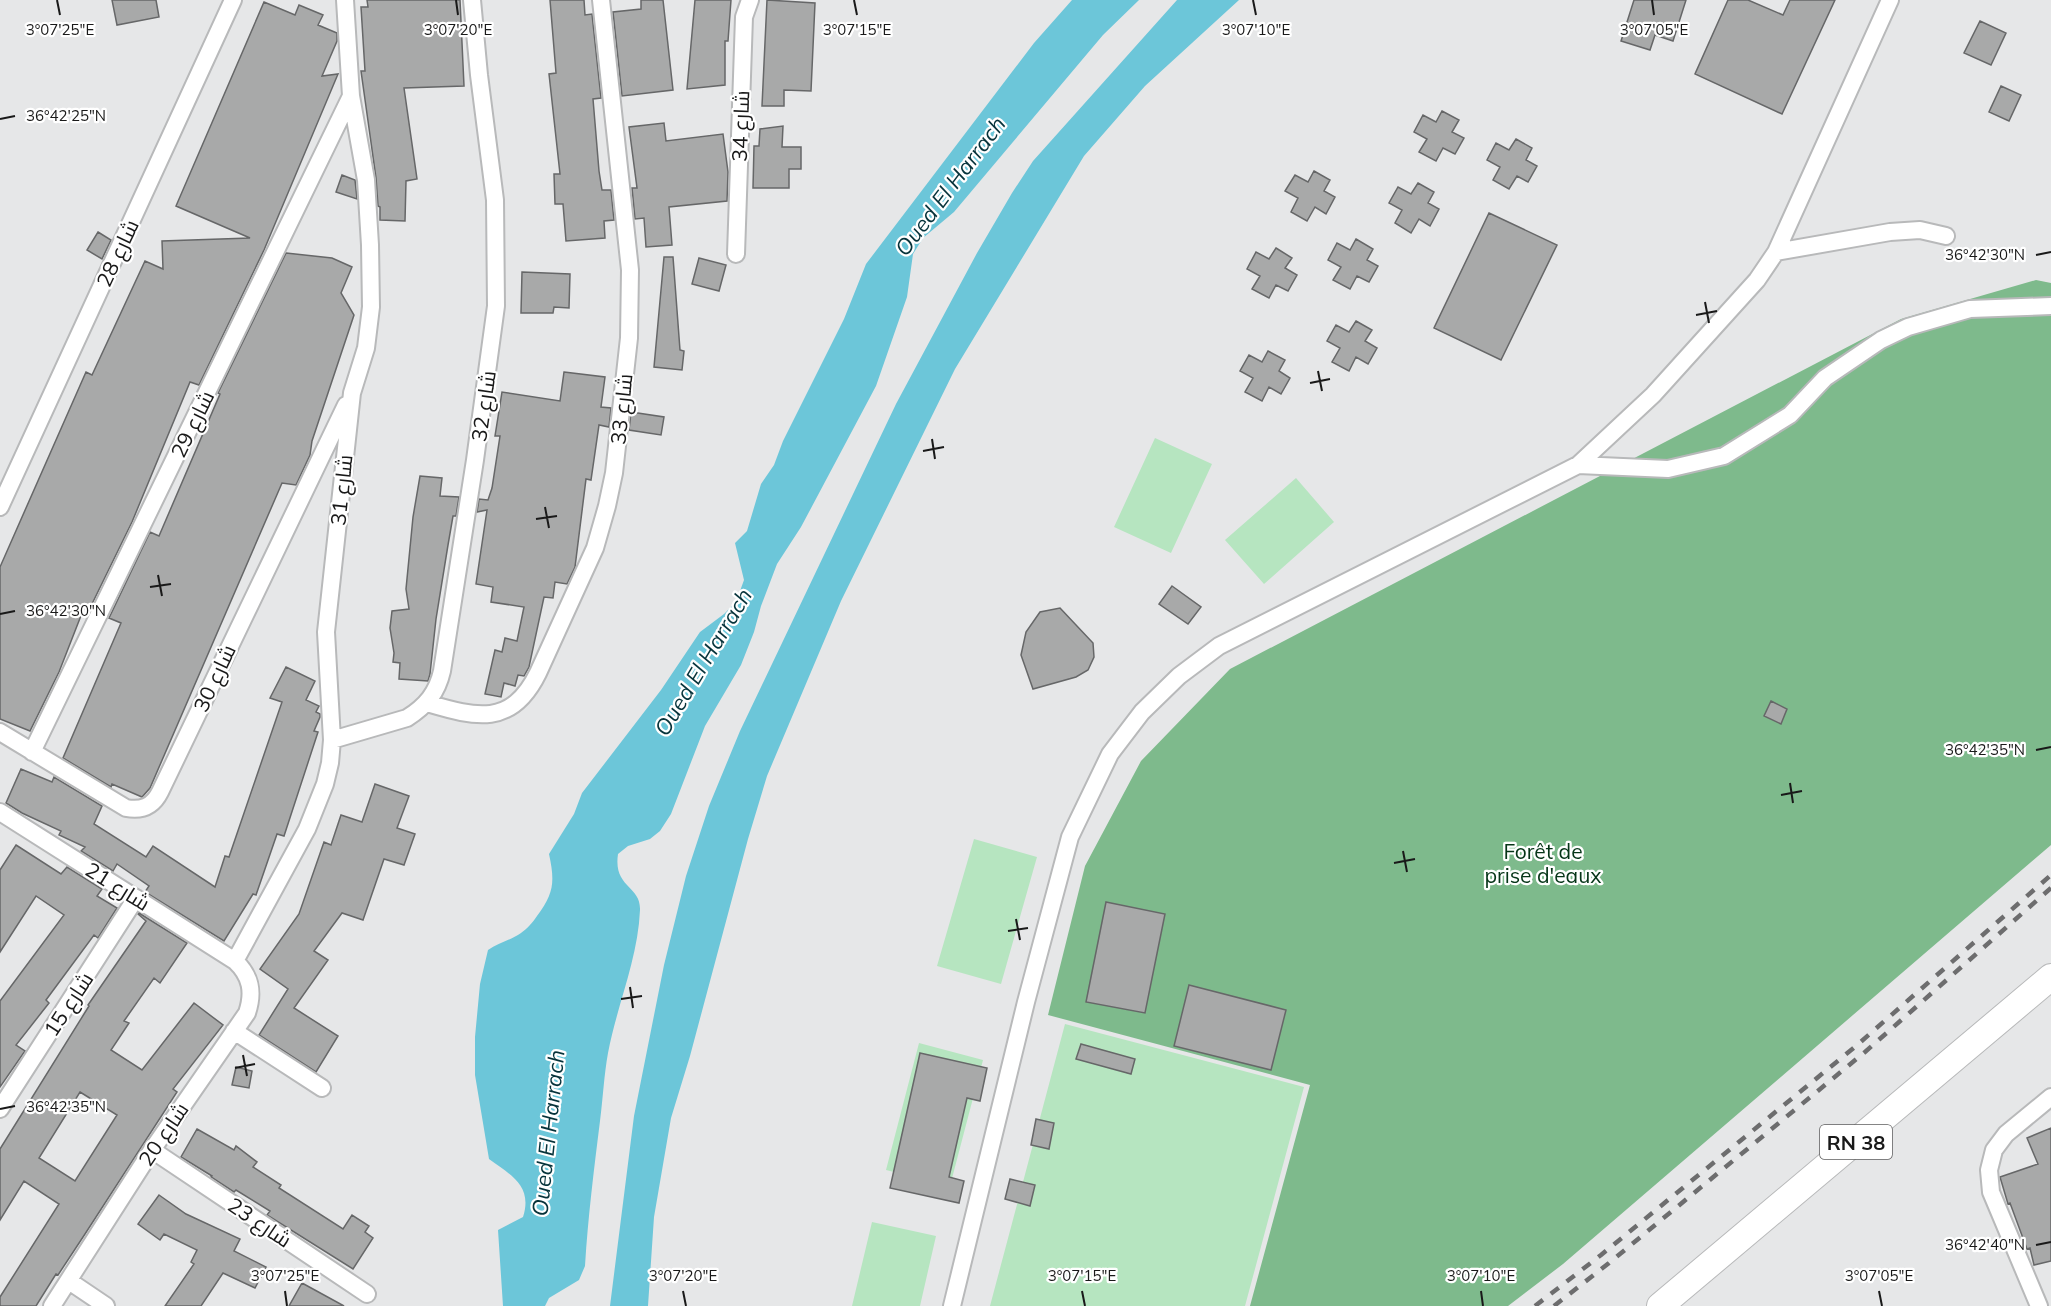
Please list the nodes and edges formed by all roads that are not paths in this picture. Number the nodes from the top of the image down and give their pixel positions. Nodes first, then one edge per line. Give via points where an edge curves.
1 (234, 0) edge
2 (345, 0) edge
3 (472, 0) edge
4 (601, 0) edge
5 (750, 0) edge
6 (1890, 0) edge
7 (351, 96) junction
8 (1946, 236) dead end
9 (1776, 252) junction
10 (736, 254) dead end
11 (2051, 306) edge
12 (352, 393) junction
13 (1578, 465) junction
14 (0, 507) edge
15 (427, 704) junction
16 (0, 732) edge
17 (332, 740) junction
18 (32, 752) junction
19 (2, 820) edge
20 (136, 898) junction
21 (235, 961) junction
22 (2051, 977) edge
23 (234, 1031) junction
24 (322, 1088) dead end
25 (2051, 1097) edge
26 (0, 1109) edge
27 (152, 1150) junction
28 (69, 1281) junction
29 (367, 1294) dead end
30 (1669, 1303) edge
31 (52, 1306) edge
32 (106, 1306) edge
33 (952, 1306) edge
34 (2039, 1306) edge

1 - 14 street, شارع 28
2 - 7 street, شارع 31
3 - 15 street, شارع 32 via 495,200 496,306 442,671
4 - 15 street, شارع 33 via 631,293 614,473 607,506 595,548 538,674 521,699 494,714 478,716
5 - 10 street, شارع 34 via 744,16
6 - 9 street
7 - 12 street, شارع 31 via 366,180 371,307 366,348
7 - 18 street, شارع 29
8 - 9 street via 1920,230 1890,232
9 - 13 street via 1757,280 1667,380
11 - 13 street via 1970,309 1908,327 1881,340 1826,378 1790,415 1724,456 1668,469
12 - 17 street, شارع 31 via 326,632
12 - 18 street, شارع 30 via 157,799 143,809 126,808
13 - 33 street via 1219,646 1179,676 1142,712 1110,754 1070,837
15 - 17 street via 406,718
16 - 18 street, شارع 30
17 - 21 street, شارع 31 via 325,784 307,829
19 - 20 street, شارع 21
20 - 21 street, شارع 21
20 - 26 street, شارع 15
21 - 23 street, شارع 20 via 247,976 252,994 247,1013
22 - 30 main road, RN 38
23 - 24 street
23 - 27 street, شارع 20
25 - 34 street via 2006,1134 1995,1150 1989,1170 1991,1192
27 - 28 street, شارع 20
27 - 29 street, شارع 23
28 - 31 street, شارع 20
28 - 32 street

